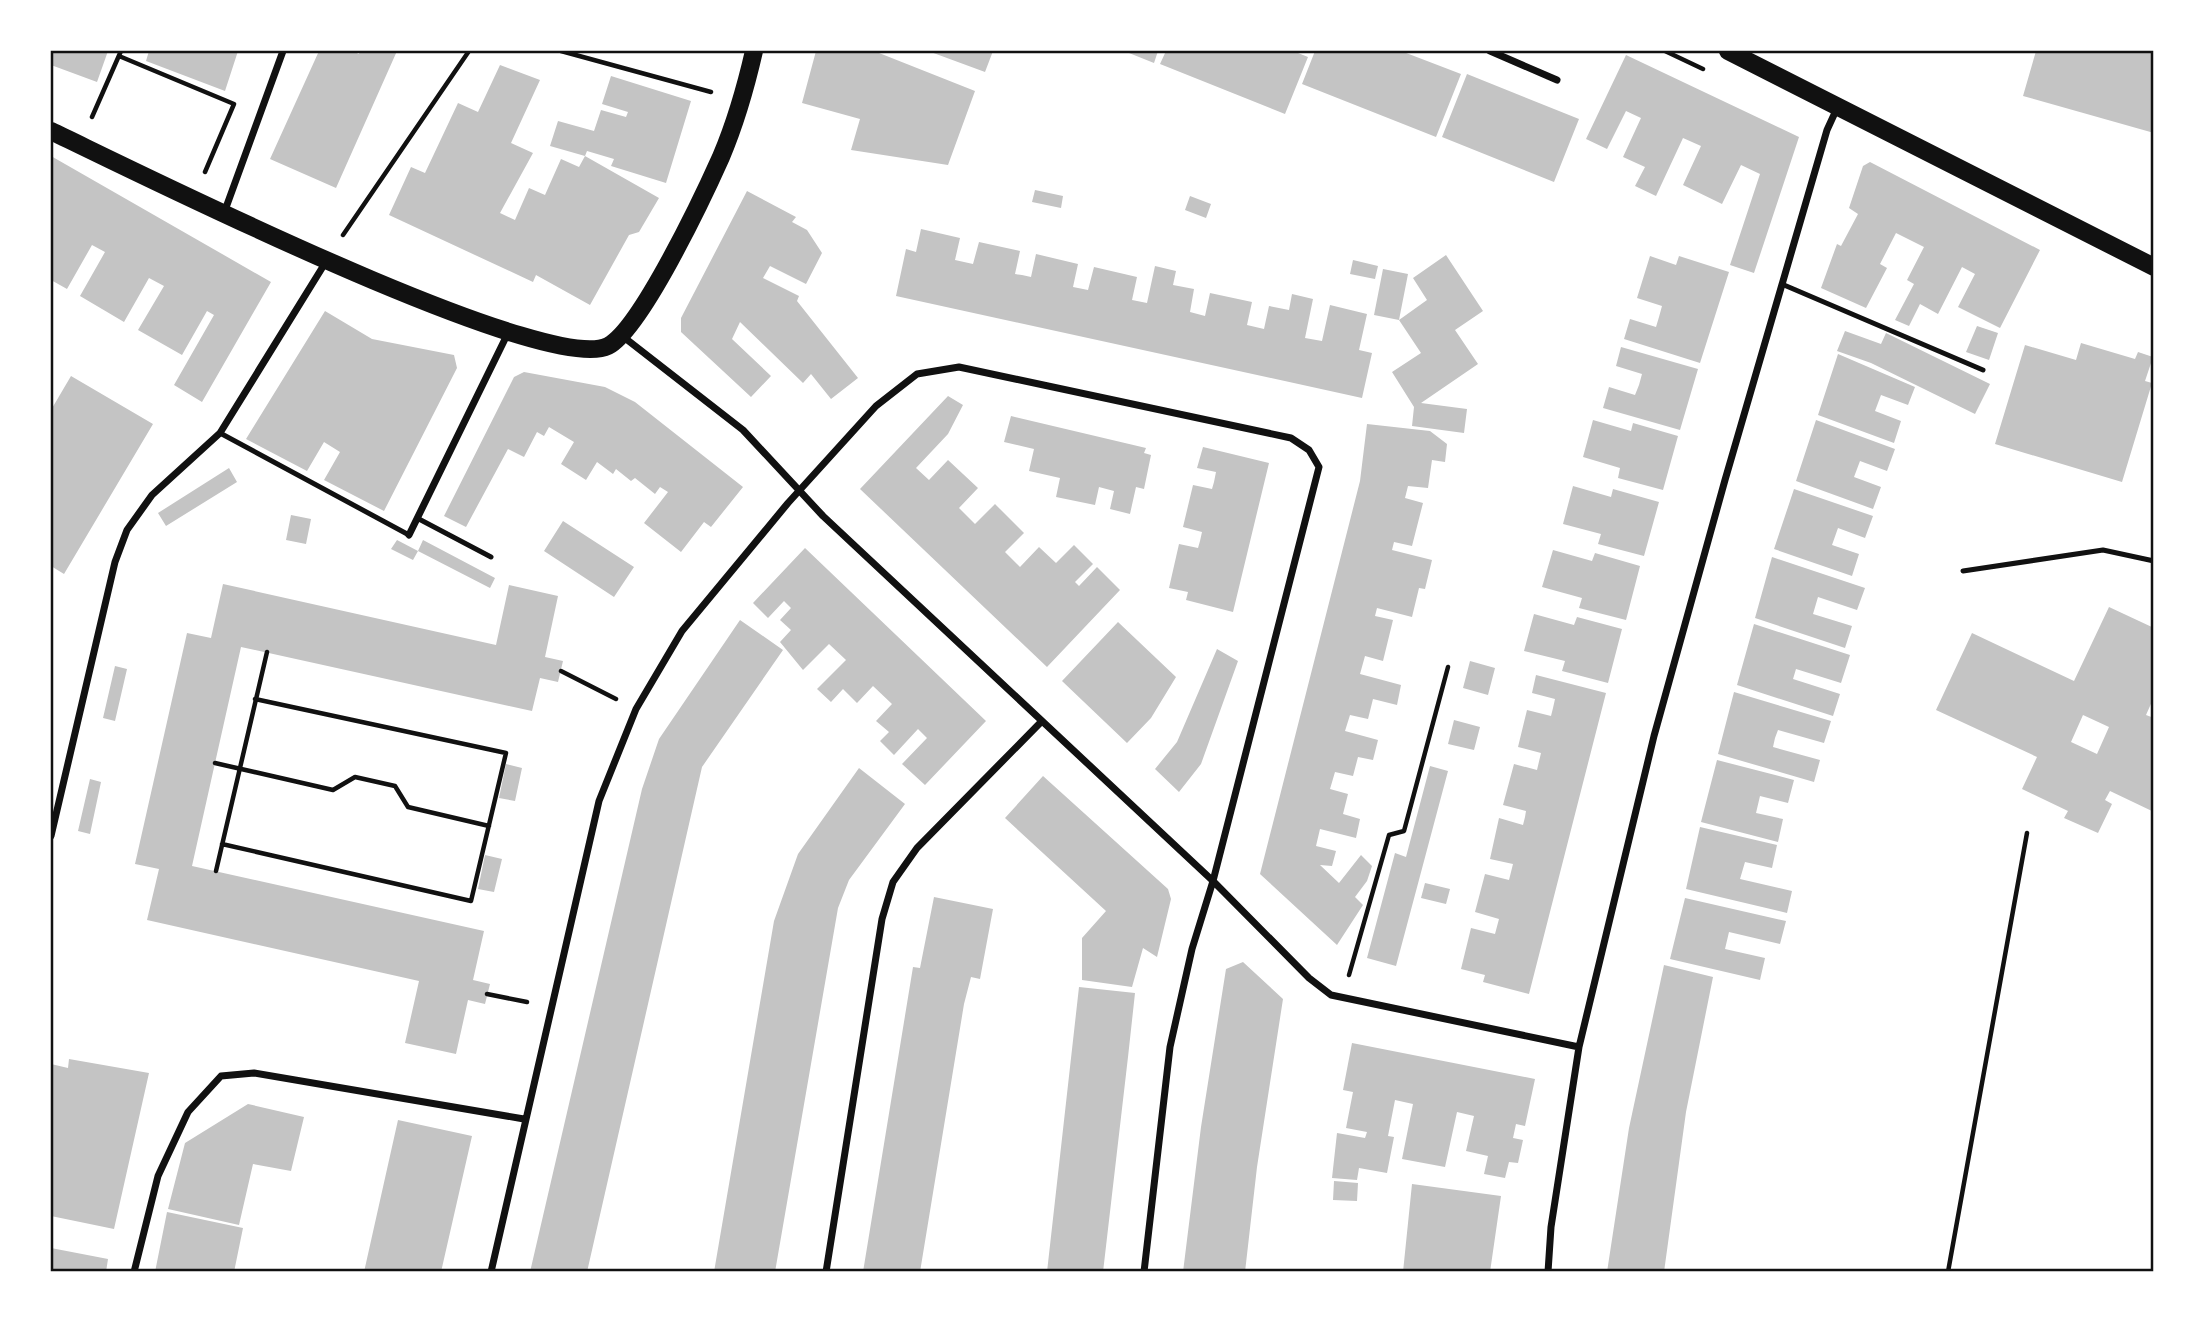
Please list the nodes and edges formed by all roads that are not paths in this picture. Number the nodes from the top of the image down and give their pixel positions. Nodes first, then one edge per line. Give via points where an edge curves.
1 (283, 51) edge
2 (754, 51) edge
3 (1489, 51) edge
4 (1728, 51) edge
5 (1557, 80) dead end
6 (1838, 105) junction
7 (51, 131) edge
8 (224, 213) junction
9 (327, 260) junction
10 (2154, 267) edge
11 (1784, 285) junction
12 (508, 333) junction
13 (621, 335) junction
14 (1983, 370) dead end
15 (220, 433) junction
16 (800, 490) junction
17 (417, 518) junction
18 (409, 535) joint
19 (491, 557) dead end
20 (2154, 561) edge
21 (1962, 571) dead end
22 (1041, 722) junction
23 (51, 836) edge
24 (1213, 881) junction
25 (1579, 1047) junction
26 (524, 1119) junction
27 (134, 1272) edge
28 (491, 1272) edge
29 (826, 1272) edge
30 (1144, 1272) edge
31 (1548, 1272) edge

1 - 8 street
2 - 13 main road via 721,155 652,290
3 - 5 street
4 - 6 main road
6 - 10 main road
6 - 11 street
7 - 8 main road
8 - 9 main road
9 - 12 main road
9 - 15 street
11 - 14 lane
11 - 25 street via 1654,736
12 - 13 main road via 565,349 594,351
12 - 17 street
13 - 16 street via 743,430
15 - 18 lane
15 - 23 street via 152,495 127,530 115,562
16 - 22 street
16 - 24 street via 876,406 916,374 959,367 1291,439 1310,450 1319,467
16 - 26 street via 682,631 636,709 599,801
17 - 18 street
17 - 19 lane
20 - 21 lane via 2103,551
22 - 24 street
22 - 29 street via 923,841 893,883 882,919
24 - 25 street via 1309,978 1342,999
24 - 30 street via 1170,1047
25 - 31 street
26 - 27 street via 254,1073 221,1076 188,1112 158,1177
26 - 28 street

